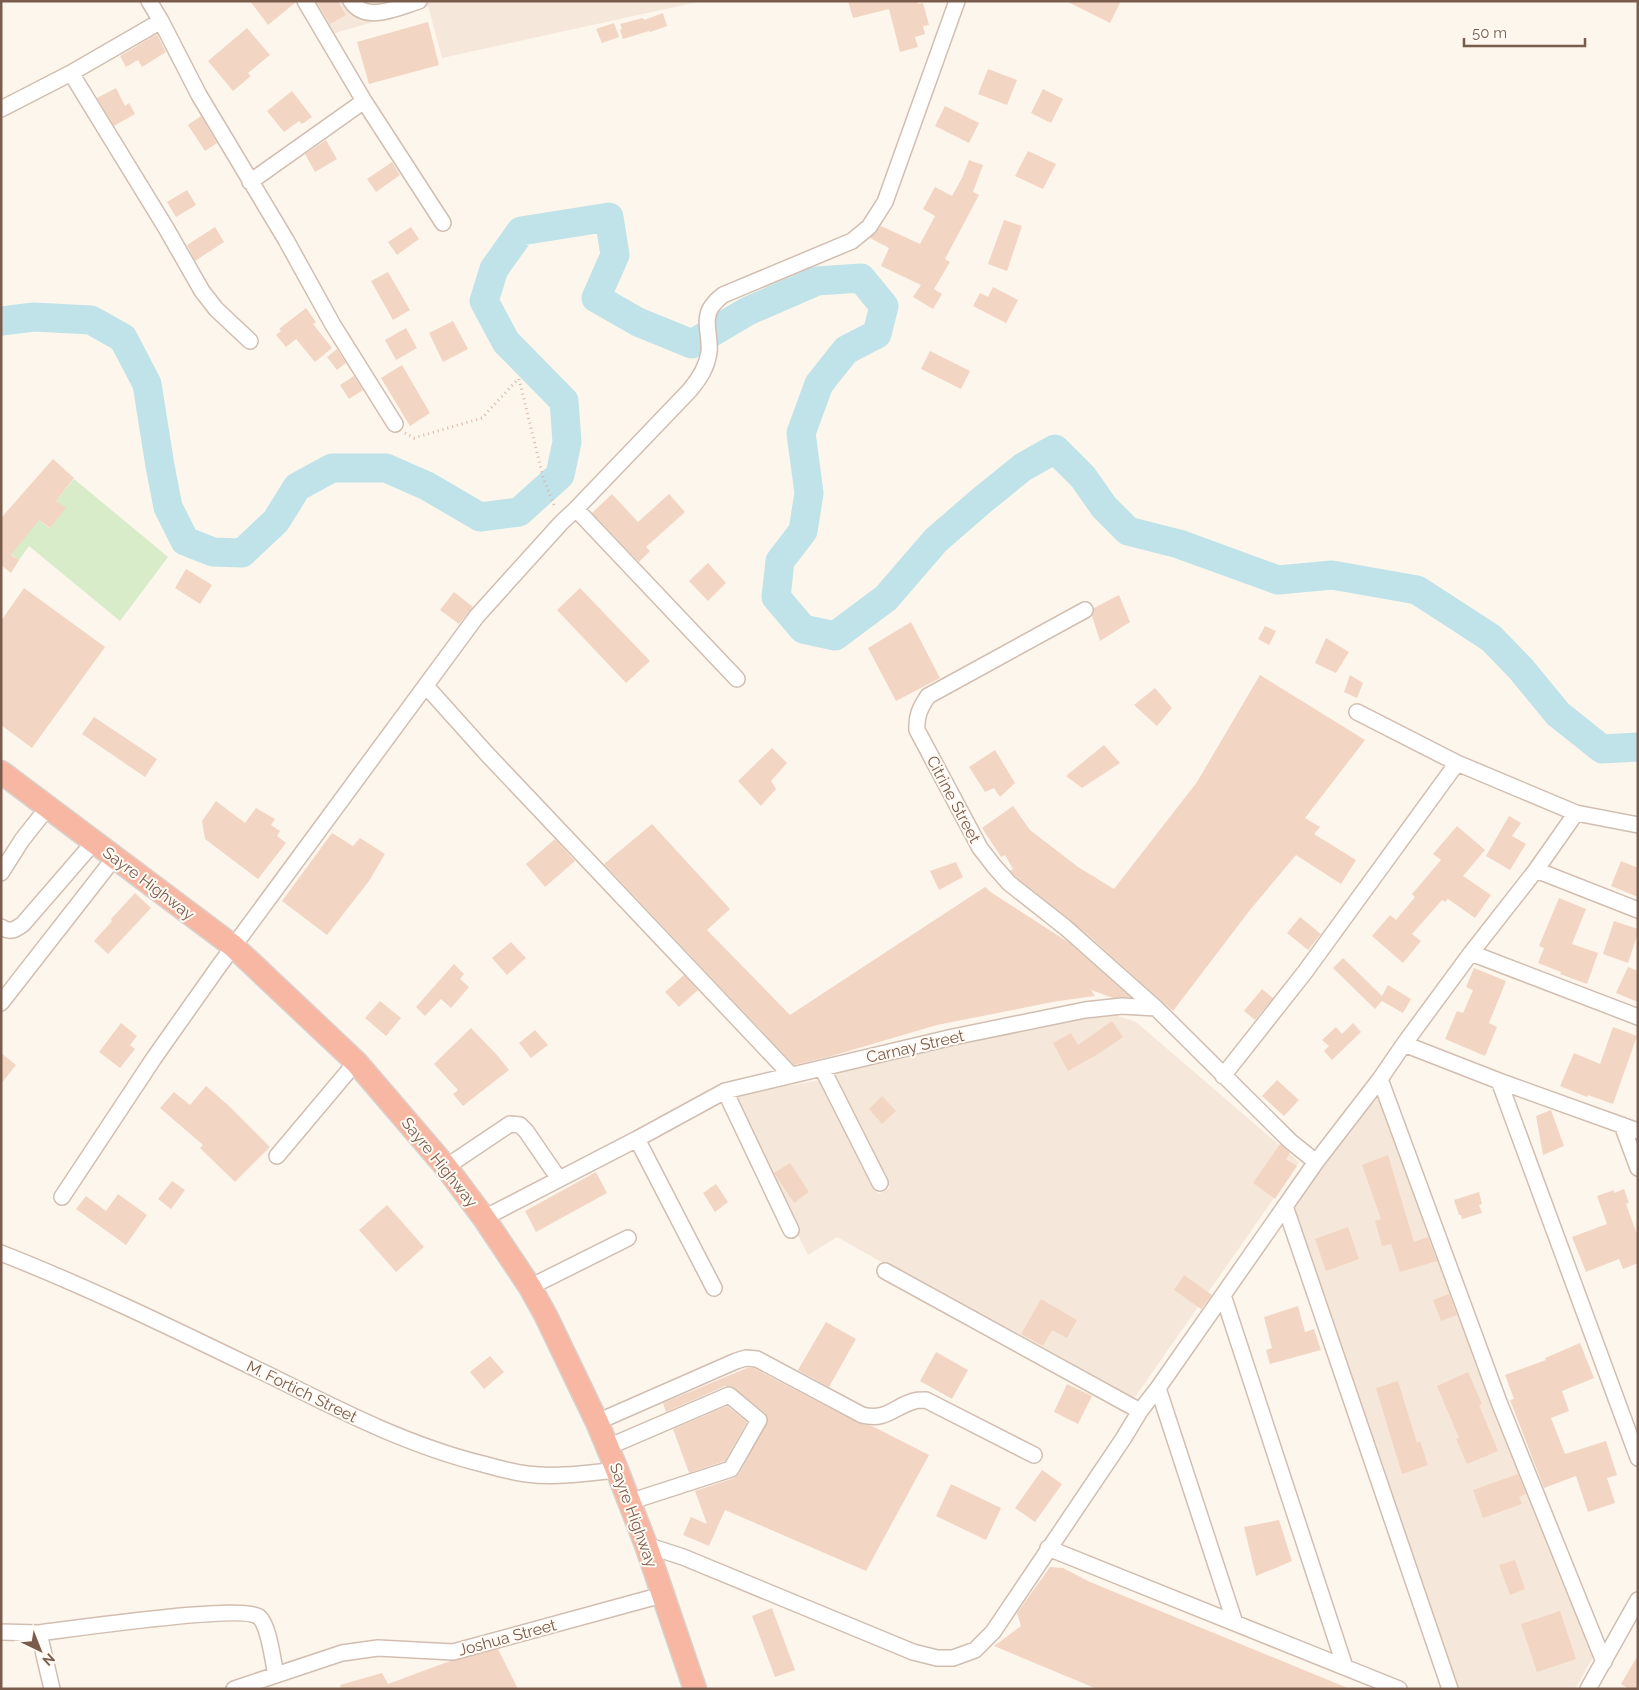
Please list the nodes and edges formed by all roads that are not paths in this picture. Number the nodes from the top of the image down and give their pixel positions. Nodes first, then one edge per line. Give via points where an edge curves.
1 (150, 1) edge
2 (305, 1) edge
3 (351, 1) edge
4 (419, 1) edge
5 (957, 1) edge
6 (161, 21) junction
7 (71, 73) junction
8 (364, 101) junction
9 (1, 109) edge
10 (250, 182) junction
11 (443, 223) dead end
12 (250, 341) dead end
13 (395, 424) road end
14 (576, 509) junction
15 (1085, 610) dead end
16 (737, 679) dead end
17 (426, 686) junction
18 (1357, 712) dead end
19 (1457, 763) junction
20 (1, 772) edge
21 (48, 807) junction
22 (1576, 813) junction
23 (1638, 825) edge
24 (94, 842) junction
25 (115, 857) junction
26 (1536, 870) junction
27 (1, 873) edge
28 (1638, 910) edge
29 (1, 927) edge
30 (233, 946) junction
31 (1471, 953) junction
32 (1, 1003) edge
33 (1156, 1008) junction
34 (1638, 1017) edge
35 (1404, 1044) junction
36 (356, 1062) junction
37 (822, 1068) junction
38 (791, 1075) junction
39 (1223, 1076) junction
40 (1380, 1079) junction
41 (1499, 1081) junction
42 (725, 1091) junction
43 (1622, 1125) junction
44 (1638, 1131) edge
45 (637, 1139) junction
46 (277, 1156) dead end
47 (1316, 1162) junction
48 (446, 1167) junction
49 (1638, 1168) edge
50 (559, 1179) junction
51 (880, 1183) dead end
52 (62, 1197) dead end
53 (1285, 1206) junction
54 (484, 1218) junction
55 (791, 1230) dead end
56 (628, 1238) dead end
57 (1, 1254) edge
58 (885, 1271) dead end
59 (530, 1288) junction
60 (714, 1288) dead end
61 (1223, 1294) junction
62 (1158, 1388) junction
63 (1140, 1411) junction
64 (597, 1422) junction
65 (608, 1447) junction
66 (1034, 1455) dead end
67 (1638, 1458) edge
68 (618, 1470) junction
69 (630, 1502) junction
70 (646, 1545) junction
71 (1048, 1548) junction
72 (662, 1595) junction
73 (1638, 1600) edge
74 (1235, 1623) junction
75 (1, 1632) edge
76 (39, 1633) junction
77 (1604, 1662) junction
78 (1345, 1667) junction
79 (276, 1675) junction
80 (52, 1689) edge
81 (234, 1689) edge
82 (695, 1689) edge
83 (1398, 1689) edge
84 (1450, 1689) edge
85 (1588, 1689) edge

1 - 6 street
2 - 8 street
3 - 4 street via 366,13 377,13
5 - 14 street via 885,202 870,227 852,241 717,300 706,318 709,350 700,378
6 - 7 street
6 - 10 street via 199,95
7 - 9 street
7 - 12 street via 202,291
8 - 10 street
8 - 11 street
10 - 13 street via 333,326
14 - 16 street
14 - 17 street via 477,616
15 - 33 street, Citrine Street via 928,696 916,719 917,730 980,848 994,866 1009,883 1066,928
17 - 30 street
17 - 38 street
18 - 19 street
19 - 22 street
19 - 39 street via 1305,972
20 - 21 highway, Sayre Highway
21 - 24 highway, Sayre Highway
21 - 27 street
22 - 23 street
22 - 26 street
24 - 25 highway, Sayre Highway
24 - 29 street via 23,924 14,930
25 - 30 highway, Sayre Highway
25 - 32 street
26 - 28 street
26 - 31 street
30 - 36 highway, Sayre Highway
30 - 52 street
31 - 34 street
31 - 35 street
33 - 37 street, Carnay Street via 1122,1006 1085,1010
33 - 39 street
35 - 40 street
35 - 41 street
36 - 46 street
36 - 48 highway, Sayre Highway
37 - 38 street, Carnay Street
37 - 51 street
38 - 42 street, Carnay Street
39 - 47 street
40 - 47 street
40 - 77 street via 1499,1402
41 - 43 street
41 - 67 street
42 - 45 street, Carnay Street
42 - 55 street
43 - 44 street
43 - 49 street
45 - 50 street, Carnay Street
45 - 60 street
47 - 53 street
48 - 50 street via 510,1124 520,1125
48 - 54 highway, Sayre Highway
50 - 54 street, Carnay Street
53 - 61 street
53 - 84 street
54 - 59 highway, Sayre Highway
56 - 59 street
57 - 68 street, M. Fortich Street via 162,1324 350,1415 421,1445 526,1474 548,1476
58 - 63 street
59 - 64 highway, Sayre Highway
61 - 62 street
61 - 78 street
62 - 63 street
62 - 74 street
63 - 71 street
64 - 65 highway, Sayre Highway
64 - 66 street via 746,1358 757,1359 862,1415 881,1416 914,1401 926,1400
65 - 68 highway, Sayre Highway
65 - 69 street via 729,1395 759,1420 731,1469
68 - 69 highway, Sayre Highway
69 - 70 highway, Sayre Highway
70 - 71 street via 683,1557 913,1652 937,1658 953,1658 976,1650 993,1632
70 - 72 highway, Sayre Highway
71 - 74 street
72 - 79 street, Joshua Street via 453,1652 378,1648 342,1653
72 - 82 highway, Sayre Highway
73 - 77 street
74 - 78 street
75 - 76 street
76 - 79 street via 215,1613 251,1613 260,1617 265,1626
76 - 80 street
77 - 85 street
78 - 83 street
79 - 81 street, Joshua Street

